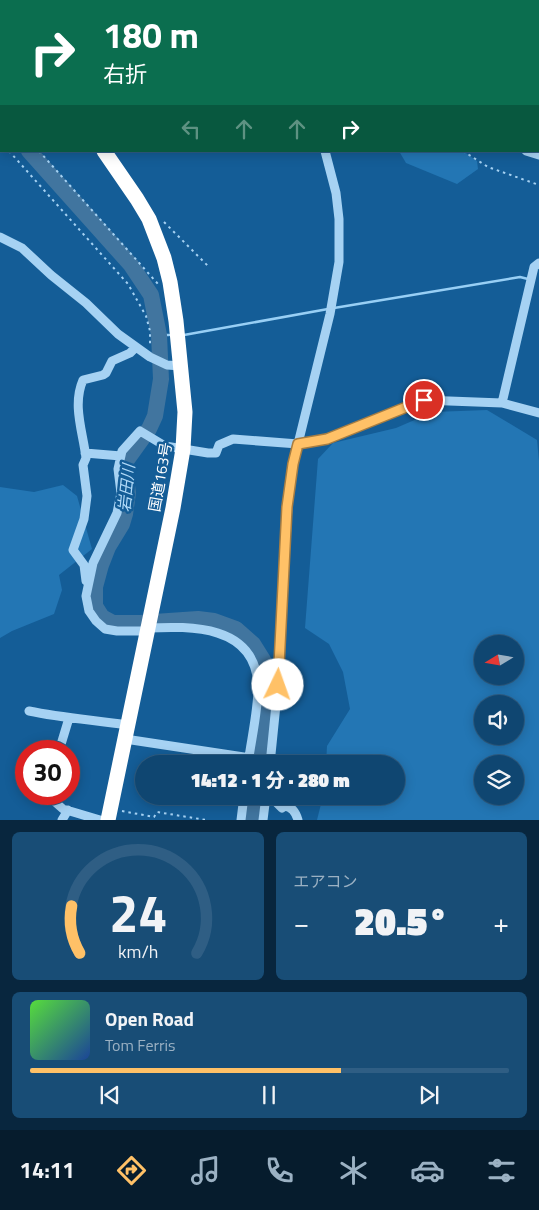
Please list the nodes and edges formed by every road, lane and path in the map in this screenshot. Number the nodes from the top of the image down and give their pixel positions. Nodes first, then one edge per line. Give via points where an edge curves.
1 (10, 152) edge
2 (41, 152) edge
3 (105, 152) edge
4 (325, 152) edge
5 (465, 152) edge
6 (539, 186) edge
7 (0, 237) edge
8 (539, 263) edge
9 (171, 290) junction
10 (136, 347) junction
11 (150, 357) junction
12 (174, 366) junction
13 (502, 403) junction
14 (539, 413) edge
15 (298, 444) junction
16 (184, 448) junction
17 (85, 453) junction
18 (121, 456) junction
19 (88, 586) junction
20 (147, 626) junction
21 (29, 712) dead end
22 (69, 718) junction
23 (127, 732) junction
24 (62, 740) edge
25 (228, 755) edge
26 (251, 755) edge
27 (270, 755) edge
28 (58, 805) edge
29 (243, 805) edge
30 (265, 805) edge
31 (279, 805) edge
32 (68, 810) junction
33 (106, 816) edge
34 (62, 820) edge
35 (206, 820) edge
36 (241, 820) edge
37 (263, 820) edge
38 (298, 820) edge

1 - 11 path via 128,284 146,316 150,331
2 - 9 path via 159,286
3 - 9 highway, 国道163号 via 149,219 164,258
4 - 15 street via 336,193 340,226 339,262 330,314
5 - 6 path via 488,167
7 - 10 street via 22,248
8 - 13 street via 534,267
9 - 12 highway, 国道163号
10 - 11 street
10 - 17 street via 112,362 106,373 83,380 80,386 78,405
11 - 12 street
12 - 16 highway, 国道163号 via 185,406
13 - 14 street
13 - 15 street via 424,400 327,439
15 - 16 street via 233,439 219,445 216,453
15 - 27 street via 287,507 278,685
16 - 18 street via 165,446 140,431
16 - 20 highway, 国道163号
17 - 18 street
17 - 19 street via 84,519 74,550 84,565
18 - 19 street via 118,469 121,493 117,513 99,548
19 - 20 street via 89,611 100,626 110,630
20 - 23 highway, 国道163号
20 - 26 street via 213,631 235,641 248,652 256,671 258,690
21 - 22 street
22 - 23 street via 94,720
22 - 24 street
23 - 25 street
23 - 33 highway, 国道163号
28 - 32 street
29 - 36 street
30 - 37 street
31 - 38 street via 292,808
32 - 33 street
32 - 34 street
33 - 35 path via 154,817 157,812

